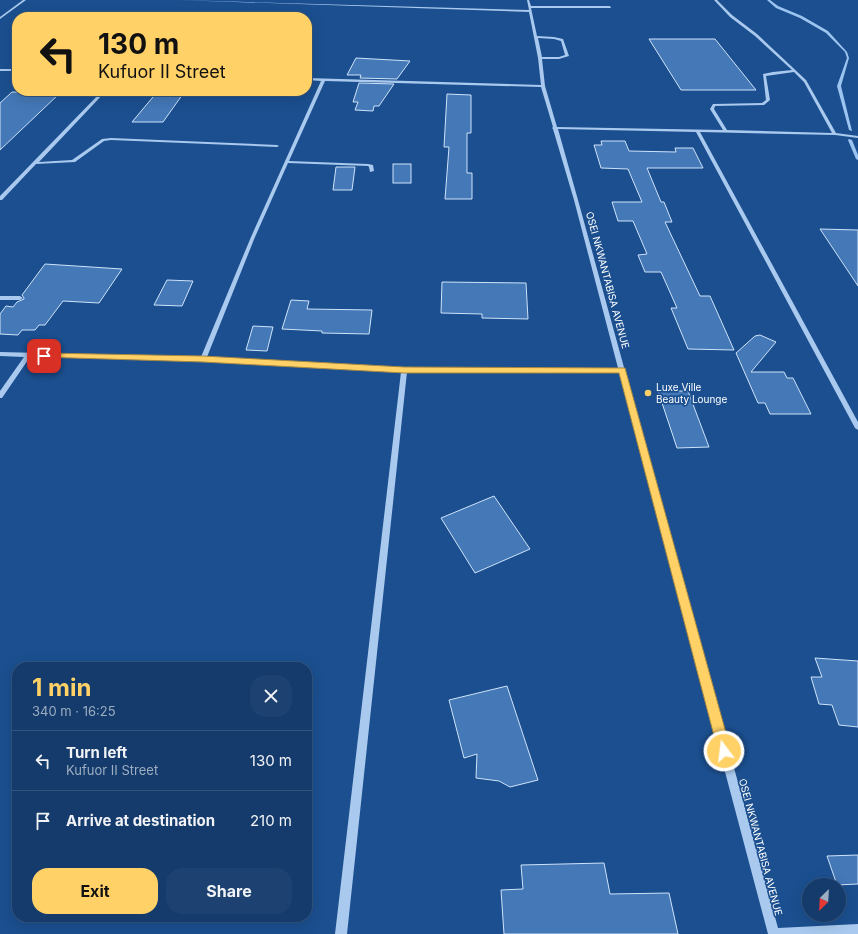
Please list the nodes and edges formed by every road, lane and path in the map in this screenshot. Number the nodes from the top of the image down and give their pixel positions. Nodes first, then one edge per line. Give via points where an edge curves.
1 (25, 0) edge
2 (179, 0) edge
3 (342, 0) edge
4 (714, 0) edge
5 (340, 4) junction
6 (530, 6) edge
7 (610, 6) dead end
8 (0, 18) edge
9 (536, 37) junction
10 (540, 58) junction
11 (0, 70) edge
12 (12, 70) edge
13 (795, 71) junction
14 (312, 80) edge
15 (323, 80) junction
16 (543, 86) junction
17 (99, 96) edge
18 (554, 128) junction
19 (697, 130) junction
20 (726, 132) junction
21 (835, 134) junction
22 (858, 137) edge
23 (277, 146) dead end
24 (288, 162) junction
25 (35, 163) junction
26 (372, 171) dead end
27 (0, 200) edge
28 (0, 298) edge
29 (20, 298) dead end
30 (0, 354) edge
31 (28, 355) junction
32 (203, 359) junction
33 (404, 370) junction
34 (622, 370) junction
35 (0, 396) edge
36 (858, 428) edge
37 (858, 930) edge
38 (341, 934) edge
39 (774, 934) edge

1 - 8 street
2 - 5 street
3 - 5 street
4 - 13 street via 756,34
5 - 6 street
6 - 7 street
6 - 9 street, OSEI NKWANTABISA AVENUE
9 - 10 street, OSEI NKWANTABISA AVENUE
9 - 10 street via 562,40 567,56
10 - 16 street, OSEI NKWANTABISA AVENUE
11 - 12 street
13 - 20 street via 764,75 768,100 763,104 712,107
13 - 21 street via 804,81
14 - 15 street
15 - 16 street
15 - 24 street
16 - 18 street, OSEI NKWANTABISA AVENUE
17 - 25 street
18 - 19 street
18 - 34 street, OSEI NKWANTABISA AVENUE
19 - 20 street
19 - 36 street
20 - 21 street
21 - 22 street
23 - 25 street via 111,139 103,140 73,161
24 - 26 street via 368,164
24 - 32 street via 253,237
25 - 27 street
28 - 29 street
30 - 31 street
31 - 32 street
31 - 35 street
32 - 33 street
33 - 34 street
33 - 38 street
34 - 39 street, OSEI NKWANTABISA AVENUE
37 - 39 street

